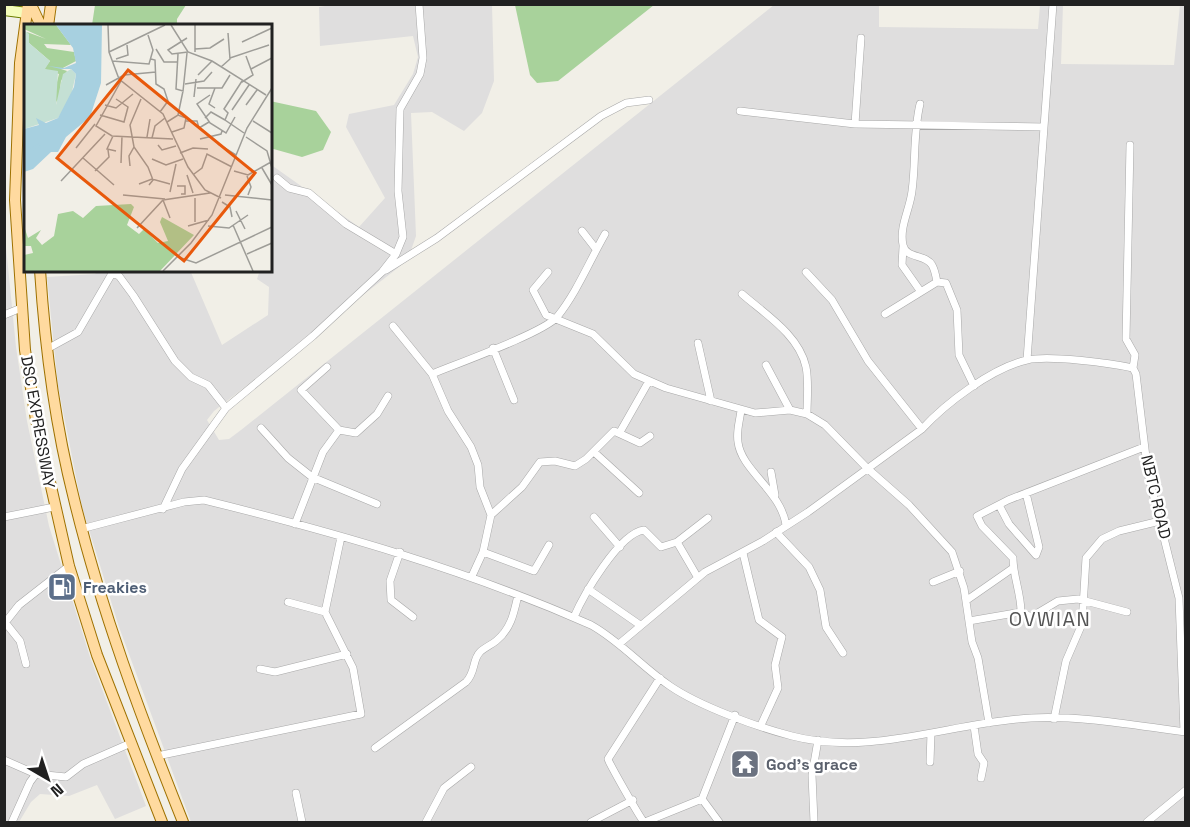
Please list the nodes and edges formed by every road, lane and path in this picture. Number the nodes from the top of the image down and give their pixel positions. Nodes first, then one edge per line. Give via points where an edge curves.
1 (51, 4) edge
2 (420, 4) edge
3 (1053, 4) edge
4 (31, 7) edge
5 (4, 10) edge
6 (28, 24) edge
7 (40, 24) edge
8 (48, 24) edge
9 (861, 38) dead end
10 (24, 43) edge
11 (649, 100) dead end
12 (920, 104) dead end
13 (740, 111) dead end
14 (855, 124) junction
15 (915, 125) junction
16 (1044, 127) junction
17 (1130, 145) dead end
18 (277, 178) dead end
19 (582, 231) dead end
20 (604, 234) dead end
21 (903, 247) junction
22 (596, 249) junction
23 (396, 254) junction
24 (40, 272) edge
25 (113, 272) edge
26 (382, 272) junction
27 (548, 272) dead end
28 (806, 272) dead end
29 (937, 282) junction
30 (921, 292) junction
31 (742, 294) dead end
32 (21, 308) junction
33 (885, 314) dead end
34 (4, 315) edge
35 (555, 319) junction
36 (393, 326) dead end
37 (698, 343) dead end
38 (493, 348) junction
39 (47, 349) junction
40 (1027, 360) junction
41 (766, 366) dead end
42 (327, 367) dead end
43 (1133, 368) junction
44 (432, 374) junction
45 (649, 381) junction
46 (974, 386) junction
47 (388, 396) dead end
48 (514, 400) dead end
49 (711, 401) junction
50 (226, 408) junction
51 (741, 410) junction
52 (790, 410) junction
53 (807, 414) junction
54 (261, 428) dead end
55 (922, 429) junction
56 (339, 430) junction
57 (620, 432) junction
58 (650, 436) dead end
59 (1144, 447) junction
60 (594, 452) junction
61 (867, 468) junction
62 (771, 472) dead end
63 (312, 477) junction
64 (639, 493) dead end
65 (1026, 493) junction
66 (774, 495) junction
67 (377, 504) dead end
68 (999, 505) junction
69 (54, 507) junction
70 (163, 509) junction
71 (491, 514) junction
72 (4, 516) edge
73 (594, 517) dead end
74 (708, 518) dead end
75 (1160, 521) junction
76 (295, 524) junction
77 (786, 525) junction
78 (81, 529) junction
79 (776, 532) junction
80 (341, 537) junction
81 (677, 542) junction
82 (549, 545) dead end
83 (620, 547) junction
84 (399, 552) junction
85 (483, 552) junction
86 (743, 553) junction
87 (69, 566) junction
88 (1013, 568) junction
89 (960, 571) junction
90 (472, 576) junction
91 (698, 578) junction
92 (933, 582) dead end
93 (588, 589) junction
94 (518, 595) junction
95 (967, 600) junction
96 (1085, 601) junction
97 (288, 602) dead end
98 (325, 612) junction
99 (1021, 612) junction
100 (1127, 612) dead end
101 (413, 617) dead end
102 (574, 617) junction
103 (969, 621) junction
104 (5, 623) edge
105 (640, 625) junction
106 (619, 644) junction
107 (843, 652) dead end
108 (347, 654) junction
109 (26, 664) dead end
110 (260, 669) dead end
111 (660, 678) junction
112 (735, 715) junction
113 (1054, 718) junction
114 (989, 723) junction
115 (761, 725) junction
116 (974, 726) junction
117 (1185, 732) edge
118 (931, 733) junction
119 (818, 740) junction
120 (130, 743) junction
121 (375, 748) dead end
122 (157, 756) junction
123 (4, 760) edge
124 (930, 762) dead end
125 (471, 767) dead end
126 (36, 774) junction
127 (981, 778) dead end
128 (1185, 790) edge
129 (296, 793) dead end
130 (702, 799) junction
131 (633, 800) junction
132 (12, 822) edge
133 (162, 822) edge
134 (183, 822) edge
135 (302, 822) edge
136 (426, 822) edge
137 (591, 822) edge
138 (645, 822) edge
139 (719, 822) edge
140 (814, 822) edge
141 (1147, 822) edge

1 - 8 main road
2 - 23 street via 420,74 400,108 398,192 403,237
3 - 16 street
4 - 5 street
4 - 6 main road, DSC EXPRESSWAY
4 - 7 main road
9 - 14 street
10 - 32 main road, DSC EXPRESSWAY via 16,126 15,200
11 - 26 street via 626,103 601,116 437,238
12 - 15 street
13 - 14 street
14 - 15 street
15 - 16 street
15 - 21 street via 912,192 903,227
16 - 40 street
17 - 43 street, NBTC ROAD via 1126,339 1135,355
18 - 23 street via 289,188 309,193 346,224
19 - 22 street
20 - 22 street
21 - 29 street via 909,254 928,260
21 - 30 street via 903,265
22 - 35 street
23 - 26 street
24 - 39 main road, DSC EXPRESSWAY
25 - 39 street via 78,332
25 - 50 street via 133,295 175,361 191,377 208,385
26 - 50 street
27 - 35 street via 533,290 546,315
28 - 55 street via 826,292 868,361
29 - 30 street
29 - 46 street via 948,281 957,310 959,355
30 - 33 street
31 - 53 street via 795,344 806,367
32 - 34 street
32 - 69 main road, DSC EXPRESSWAY via 36,420
35 - 38 street
35 - 45 street via 593,334 634,374
36 - 44 street
37 - 49 street
38 - 44 street
38 - 48 street
39 - 78 main road, DSC EXPRESSWAY
40 - 43 street via 1082,361
40 - 46 street
41 - 52 street
42 - 56 street via 301,390
43 - 59 street, NBTC ROAD via 1140,386
44 - 71 street via 448,411 476,457 480,487
45 - 49 street
45 - 57 street
46 - 55 street
47 - 56 street via 377,414 356,434
49 - 51 street
50 - 70 street via 182,469
51 - 52 street
51 - 66 street via 739,449 765,489
52 - 53 street
53 - 61 street via 825,425
54 - 63 street
55 - 61 street
56 - 63 street
57 - 58 street via 640,443
57 - 60 street via 614,431
59 - 65 street
59 - 75 street, NBTC ROAD
60 - 64 street
60 - 71 street via 575,466 540,462 522,487
61 - 77 street
61 - 89 street via 932,528 952,552
62 - 66 street
63 - 67 street
63 - 76 street
65 - 68 street
65 - 68 street via 1039,547 1036,555 1009,524
66 - 77 street
68 - 88 street via 977,516 1013,558
69 - 72 street
69 - 87 main road, DSC EXPRESSWAY
70 - 76 street via 204,500
70 - 78 street
71 - 85 street
73 - 83 street
74 - 81 street
75 - 96 street via 1119,531 1092,548 1086,558
75 - 117 street, NBTC ROAD via 1179,598
76 - 80 street
77 - 79 street
78 - 122 main road, DSC EXPRESSWAY
79 - 86 street
79 - 107 street via 809,567 820,590 826,627
80 - 84 street
80 - 98 street
81 - 83 street via 661,547 640,530
81 - 91 street
82 - 85 street via 534,571
83 - 93 street
84 - 90 street
84 - 101 street via 390,581 391,600
85 - 90 street
86 - 91 street
86 - 115 street via 759,620 782,637 775,665 778,688
87 - 104 street via 20,605
87 - 120 main road, DSC EXPRESSWAY
88 - 95 street
88 - 99 street
89 - 92 street
89 - 95 street
90 - 94 street
91 - 105 street
93 - 102 street
93 - 105 street
94 - 102 street
94 - 121 street via 510,626 480,652 473,675
95 - 103 street
96 - 99 street via 1058,602 1030,617
96 - 100 street
96 - 113 street
97 - 98 street
98 - 108 street
99 - 103 street
102 - 106 street via 607,633
103 - 114 street
104 - 109 street via 20,642
105 - 106 street
106 - 111 street
108 - 110 street via 275,672
108 - 122 street via 361,714
111 - 112 street via 685,695
111 - 131 street via 608,759
112 - 115 street
112 - 130 street
113 - 114 street
113 - 117 street
114 - 116 street
115 - 119 street
116 - 118 street
116 - 127 street via 978,754 984,763
118 - 119 street via 858,742
118 - 124 street
119 - 140 street via 812,775
120 - 126 street via 83,764 66,777
120 - 133 main road, DSC EXPRESSWAY
122 - 134 main road, DSC EXPRESSWAY
123 - 126 street
125 - 136 street via 444,788
126 - 132 street
128 - 141 street
129 - 135 street
130 - 138 street
130 - 139 street
131 - 137 street
131 - 138 street

